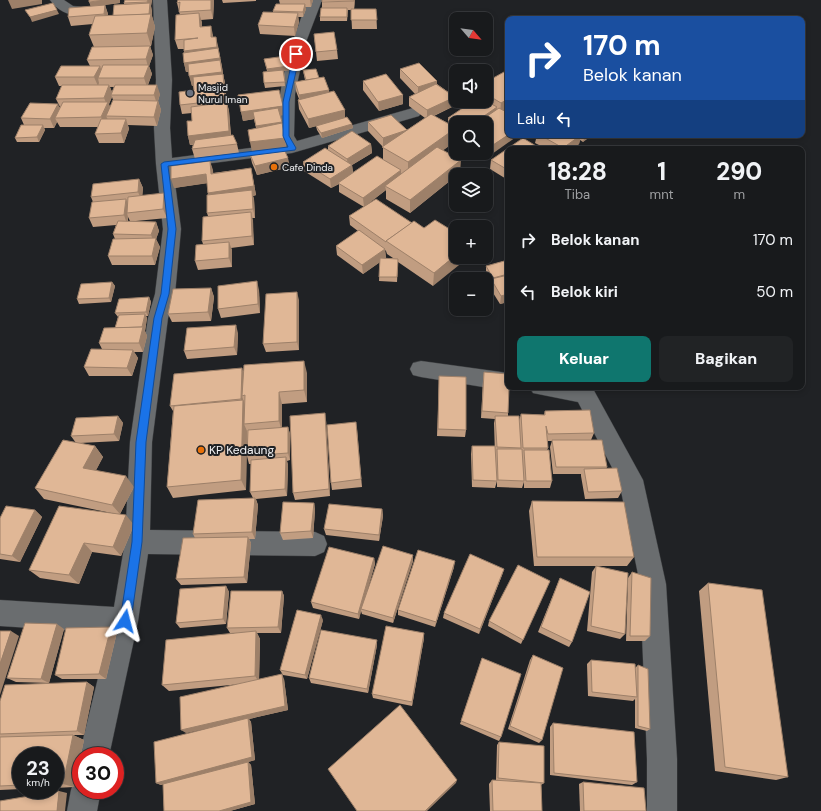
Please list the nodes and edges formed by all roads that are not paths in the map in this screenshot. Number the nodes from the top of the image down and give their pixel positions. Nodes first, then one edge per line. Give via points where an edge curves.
1 (57, 0) edge
2 (160, 0) edge
3 (315, 0) edge
4 (85, 11) edge
5 (413, 113) edge
6 (292, 148) junction
7 (164, 164) junction
8 (421, 369) dead end
9 (505, 382) edge
10 (582, 390) edge
11 (137, 542) junction
12 (316, 544) dead end
13 (0, 613) edge
14 (125, 621) junction
15 (96, 747) edge
16 (84, 799) edge
17 (82, 811) edge
18 (662, 811) edge

1 - 4 street via 67,10
2 - 7 street via 164,80
3 - 6 street via 299,42 287,94 286,136
5 - 6 street
6 - 7 street
7 - 11 street via 172,229 165,294 158,318 141,442
8 - 9 street
10 - 18 street via 631,480 653,584 662,759
11 - 12 street
11 - 14 street
13 - 14 street
14 - 15 street
16 - 17 street

